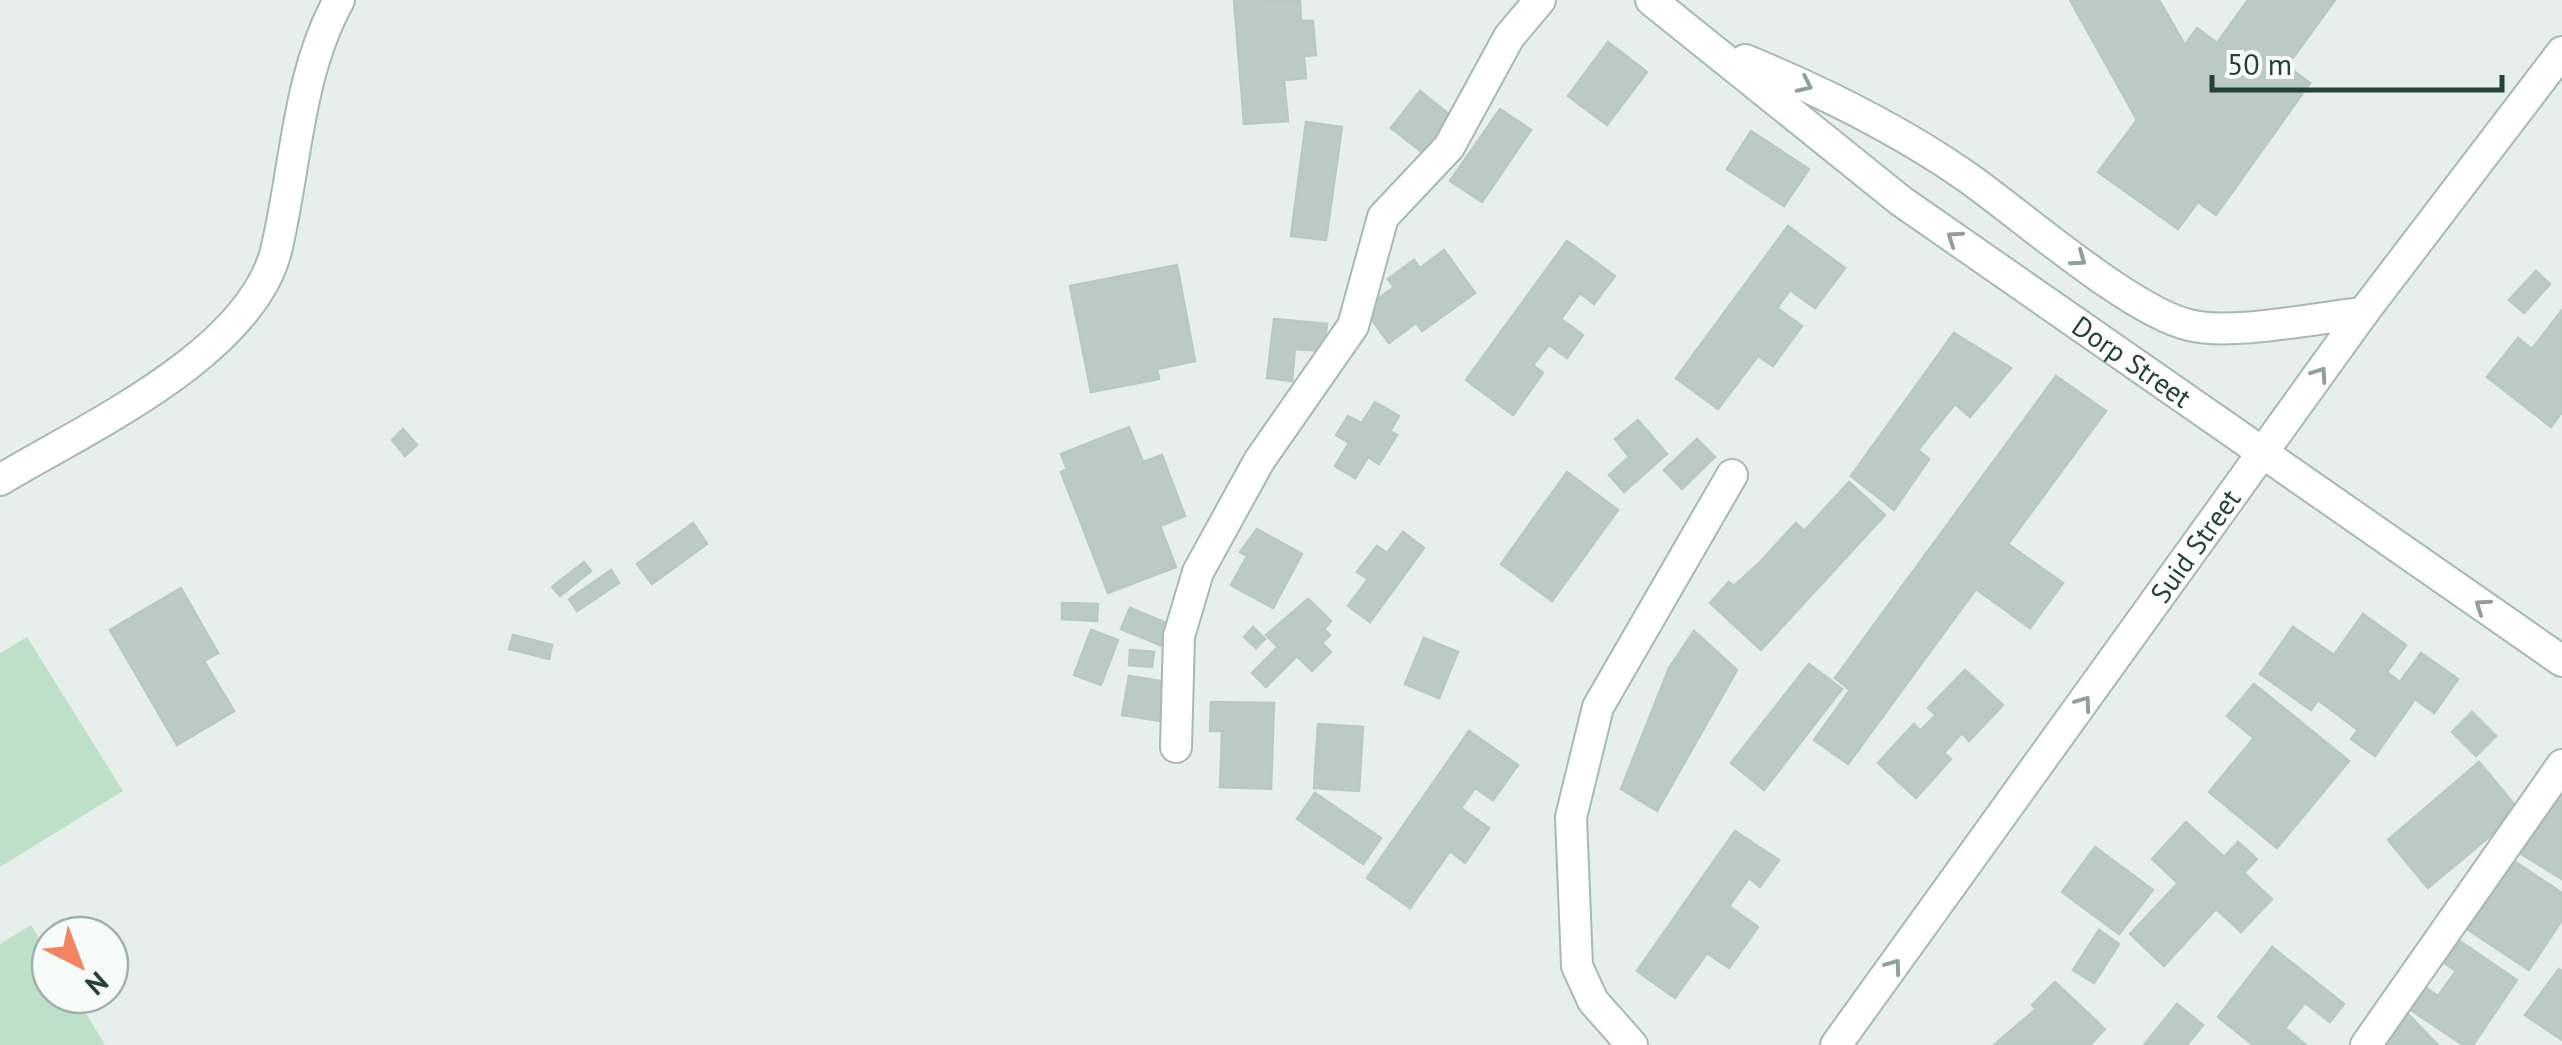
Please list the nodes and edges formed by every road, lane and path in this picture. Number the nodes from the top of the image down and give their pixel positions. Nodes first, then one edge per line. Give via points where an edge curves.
1 (339, 0) edge
2 (1540, 0) edge
3 (1650, 0) edge
4 (1715, 48) junction
5 (2562, 52) edge
6 (2362, 313) junction
7 (2264, 454) junction
8 (1732, 476) dead end
9 (0, 480) edge
10 (2562, 661) edge
11 (1176, 747) dead end
12 (2562, 765) edge
13 (1632, 1045) edge
14 (1836, 1045) edge
15 (2366, 1045) edge

1 - 9 street via 310,80 276,251 254,298 188,366
2 - 11 street via 1509,37 1449,147 1383,217 1352,326 1259,461 1198,572 1179,636
3 - 4 street, Dorp Street
4 -> 6 street, Dorp Street via 1864,113 2184,324 2220,331
7 -> 4 street, Dorp Street via 1901,201
5 - 6 street, Suid Street
7 -> 6 street, Suid Street
10 -> 7 street, Dorp Street
14 -> 7 street, Suid Street
8 - 13 street via 1598,707 1571,817 1577,966 1592,1002
12 - 15 street

